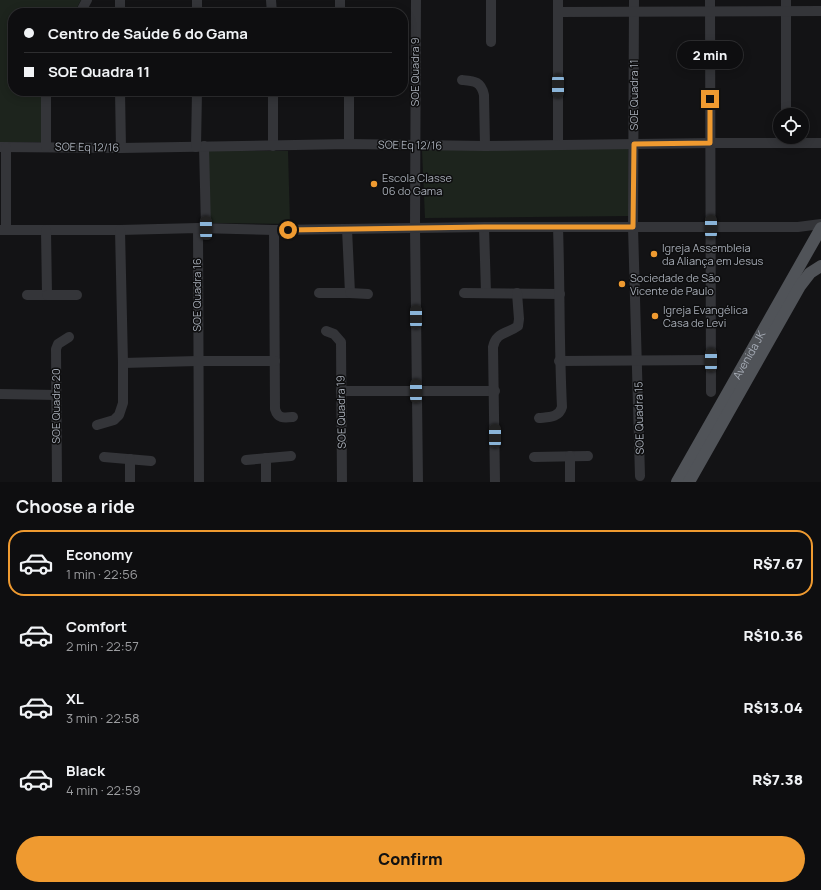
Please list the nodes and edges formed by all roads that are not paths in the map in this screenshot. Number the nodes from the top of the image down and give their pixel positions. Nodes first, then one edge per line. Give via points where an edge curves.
1 (416, 0) edge
2 (491, 0) edge
3 (558, 0) edge
4 (634, 0) edge
5 (710, 0) edge
6 (786, 0) edge
7 (710, 11) junction
8 (786, 11) junction
9 (821, 11) edge
10 (558, 12) junction
11 (634, 12) junction
12 (491, 42) dead end
13 (462, 80) dead end
14 (46, 96) edge
15 (120, 96) edge
16 (197, 96) edge
17 (273, 96) edge
18 (349, 96) edge
19 (786, 108) edge
20 (773, 141) edge
21 (809, 142) edge
22 (710, 143) junction
23 (821, 143) edge
24 (349, 144) junction
25 (634, 144) junction
26 (415, 145) junction
27 (558, 145) junction
28 (200, 146) junction
29 (273, 146) junction
30 (485, 146) junction
31 (3, 147) edge
32 (46, 147) junction
33 (121, 148) junction
34 (3, 164) edge
35 (821, 224) edge
36 (484, 227) junction
37 (558, 227) junction
38 (633, 227) junction
39 (711, 227) junction
40 (798, 227) junction
41 (202, 228) junction
42 (415, 228) junction
43 (821, 228) edge
44 (3, 230) edge
45 (46, 230) junction
46 (120, 230) junction
47 (274, 230) junction
48 (348, 230) junction
49 (811, 245) junction
50 (821, 265) edge
51 (319, 293) dead end
52 (350, 293) junction
53 (464, 293) dead end
54 (486, 293) junction
55 (368, 294) dead end
56 (517, 294) junction
57 (560, 294) junction
58 (47, 295) junction
59 (77, 295) dead end
60 (28, 296) dead end
61 (326, 331) dead end
62 (69, 337) dead end
63 (638, 360) junction
64 (711, 360) junction
65 (197, 361) junction
66 (275, 361) junction
67 (559, 361) junction
68 (124, 363) junction
69 (341, 391) junction
70 (416, 391) junction
71 (495, 391) junction
72 (711, 392) dead end
73 (0, 394) edge
74 (56, 395) junction
75 (293, 416) dead end
76 (538, 418) dead end
77 (97, 425) dead end
78 (291, 456) dead end
79 (570, 456) junction
80 (588, 456) dead end
81 (104, 457) dead end
82 (534, 457) dead end
83 (266, 458) junction
84 (130, 459) junction
85 (246, 460) dead end
86 (151, 461) dead end
87 (640, 476) dead end
88 (57, 482) edge
89 (130, 482) edge
90 (199, 482) edge
91 (266, 482) edge
92 (342, 482) edge
93 (418, 482) edge
94 (495, 482) edge
95 (570, 482) edge
96 (676, 482) edge
97 (690, 482) edge

1 - 26 street, SOE Quadra 9
2 - 12 street
3 - 10 street
4 - 11 street, SOE Quadra 11
5 - 7 street
6 - 8 street
7 - 8 street
7 - 11 street
7 - 22 street
8 - 9 street
8 - 19 street
10 - 11 street
10 - 27 street
11 - 25 street, SOE Quadra 11
13 - 30 street via 474,81 483,89
14 - 32 street
15 - 33 street
16 - 28 street, SOE Quadra 16
17 - 29 street
18 - 24 street
20 - 22 street, SOE Eq 12/16
21 - 23 street, SOE Eq 12/16
22 - 25 street, SOE Eq 12/16
22 - 39 street
24 - 26 street, SOE Eq 12/16
24 - 29 street, SOE Eq 12/16
25 - 27 street, SOE Eq 12/16
25 - 38 street, SOE Quadra 11
26 - 30 street, SOE Eq 12/16
26 - 42 street
27 - 30 street, SOE Eq 12/16
28 - 29 street, SOE Eq 12/16
28 - 33 street, SOE Eq 12/16
28 - 41 street, SOE Quadra 16
31 - 32 street, SOE Eq 12/16
31 - 34 street
32 - 33 street, SOE Eq 12/16
34 - 44 street
35 - 40 street
36 - 37 street
36 - 42 street
36 - 54 street
37 - 38 street
37 - 57 street
38 - 39 street
38 - 63 street, SOE Quadra 15
39 - 40 street
39 - 64 street
40 - 49 street
41 - 46 street
41 - 47 street
41 - 65 street, SOE Quadra 16
42 - 48 street
42 - 70 street
43 - 49 main road, Avenida JK
44 - 45 street
45 - 46 street
45 - 58 street
46 - 68 street
47 - 48 street
47 - 66 street
48 - 52 street
49 - 50 main road via 809,259 814,265
49 - 96 main road, Avenida JK
50 - 97 main road, Avenida JK via 810,273 800,286
51 - 52 street
52 - 55 street
53 - 54 street
54 - 56 street
56 - 57 street
56 - 71 street via 518,326 499,335 494,341
57 - 67 street
58 - 59 street
58 - 60 street
61 - 69 street, SOE Quadra 19 via 334,334 341,342
62 - 74 street, SOE Quadra 20 via 58,344 56,349
63 - 64 street
63 - 67 street
63 - 87 street, SOE Quadra 15
64 - 72 street
65 - 66 street
65 - 68 street
65 - 90 street, SOE Quadra 16
66 - 75 street via 275,409 282,418
67 - 76 street via 562,407 554,416
68 - 77 street via 122,410 114,420
69 - 70 street
69 - 92 street, SOE Quadra 19
70 - 71 street
70 - 93 street
71 - 94 street
73 - 74 street
74 - 88 street, SOE Quadra 20
78 - 83 street
79 - 80 street
79 - 82 street
79 - 95 street
81 - 84 street
83 - 85 street
83 - 91 street
84 - 86 street
84 - 89 street

